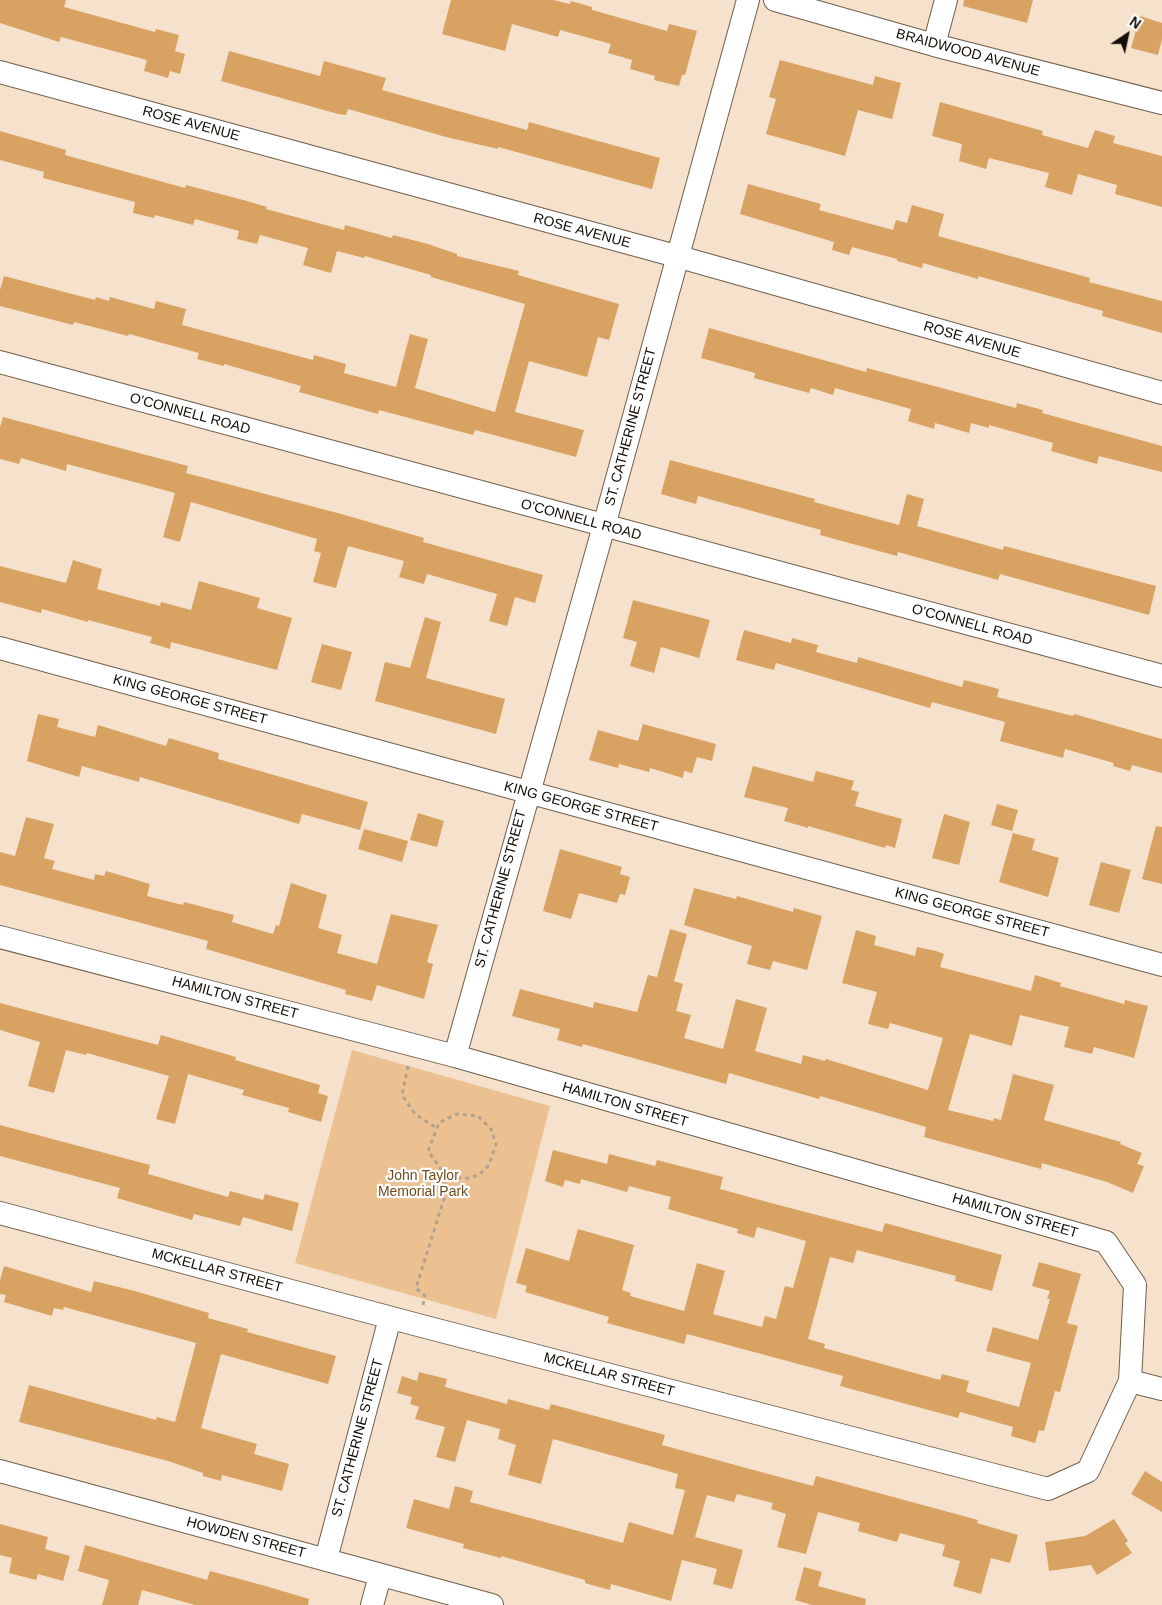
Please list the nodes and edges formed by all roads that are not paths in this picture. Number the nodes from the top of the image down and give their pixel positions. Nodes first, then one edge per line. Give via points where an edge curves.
1 (748, 0) edge
2 (775, 0) edge
3 (946, 0) edge
4 (934, 45) junction
5 (0, 72) edge
6 (1162, 103) edge
7 (676, 256) junction
8 (0, 362) edge
9 (1162, 393) edge
10 (604, 526) junction
11 (0, 648) edge
12 (1162, 676) edge
13 (528, 792) junction
14 (0, 937) edge
15 (1162, 965) edge
16 (455, 1056) junction
17 (0, 1213) edge
18 (390, 1318) junction
19 (1130, 1381) junction
20 (1162, 1389) edge
21 (0, 1471) edge
22 (326, 1559) junction
23 (380, 1576) junction
24 (372, 1605) edge
25 (492, 1605) edge

1 - 7 street, ST. CATHERINE STREET
2 - 4 street, BRAIDWOOD AVENUE
3 - 4 street
4 - 6 street, BRAIDWOOD AVENUE
5 - 7 street, ROSE AVENUE
7 - 9 street, ROSE AVENUE
7 - 10 street, ST. CATHERINE STREET
8 - 10 street, O'CONNELL ROAD
10 - 12 street, O'CONNELL ROAD
10 - 13 street, ST. CATHERINE STREET
11 - 13 street, KING GEORGE STREET
13 - 15 street, KING GEORGE STREET
13 - 16 street, ST. CATHERINE STREET
14 - 16 street, HAMILTON STREET
16 - 19 street, HAMILTON STREET via 1106,1242 1135,1285
17 - 18 street, MCKELLAR STREET
18 - 19 street, MCKELLAR STREET via 1048,1489 1088,1471
18 - 22 street, ST. CATHERINE STREET
19 - 20 street
21 - 22 street, HOWDEN STREET
22 - 23 street, HOWDEN STREET
23 - 24 street
23 - 25 street, HOWDEN STREET

